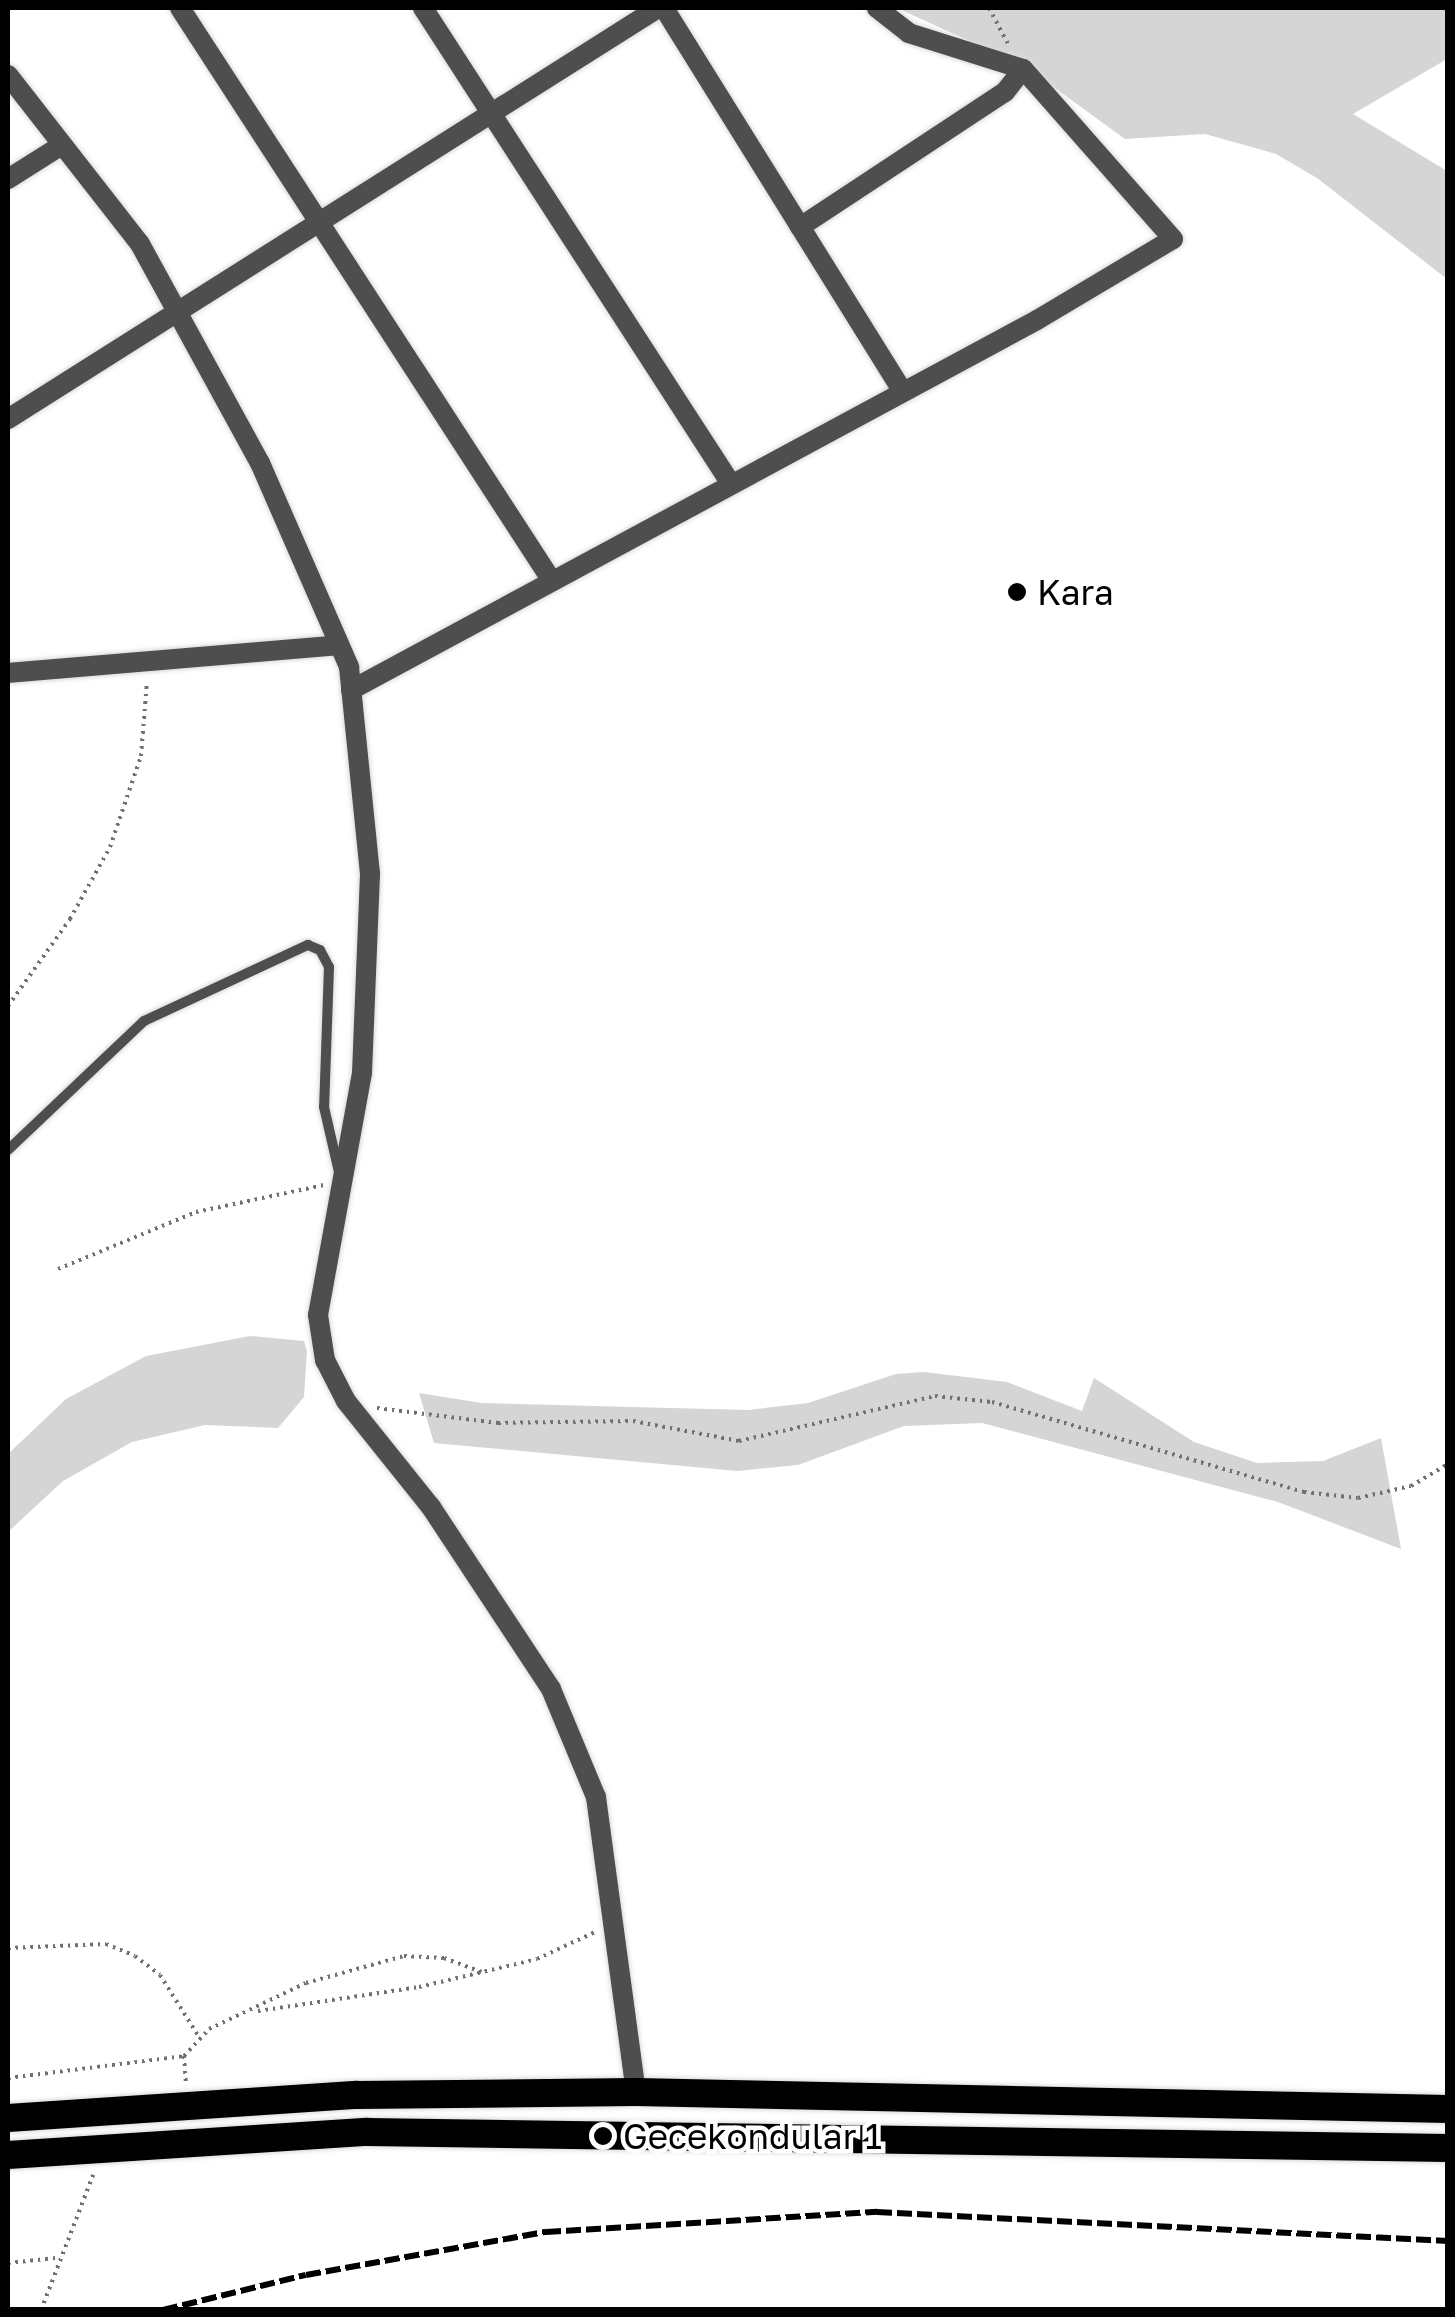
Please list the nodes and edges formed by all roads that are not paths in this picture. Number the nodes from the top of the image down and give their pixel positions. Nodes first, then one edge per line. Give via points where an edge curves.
1 (180, 8) edge
2 (423, 8) edge
3 (661, 8) edge
4 (877, 8) edge
5 (1022, 69) junction
6 (8, 76) edge
7 (491, 112) junction
8 (62, 145) junction
9 (8, 179) edge
10 (319, 221) junction
11 (800, 226) junction
12 (176, 310) junction
13 (902, 391) junction
14 (8, 419) edge
15 (731, 484) junction
16 (552, 581) junction
17 (339, 645) junction
18 (8, 673) edge
19 (351, 690) junction
20 (8, 1150) edge
21 (342, 1181) junction
22 (636, 2092) junction
23 (1448, 2109) edge
24 (8, 2118) edge
25 (1448, 2148) edge
26 (8, 2155) edge

1 - 10 street
2 - 7 street
3 - 7 street
3 - 11 street
4 - 5 street via 910,33
5 - 11 street via 1005,92
5 - 13 street via 1173,239
6 - 8 street
7 - 10 street
7 - 15 street
8 - 9 street
8 - 12 street via 140,244
10 - 12 street
10 - 16 street
11 - 13 street
12 - 14 street
12 - 17 street via 260,463
13 - 15 street
15 - 16 street
16 - 19 street
17 - 18 street
17 - 19 street
19 - 21 street via 370,874 362,1073
20 - 21 lane via 144,1022 308,945 329,966 324,1107
21 - 22 street via 318,1314 325,1360 352,1410 431,1507 551,1690 596,1797
22 - 23 highway
22 - 24 highway via 357,2094
25 - 26 highway via 366,2132

